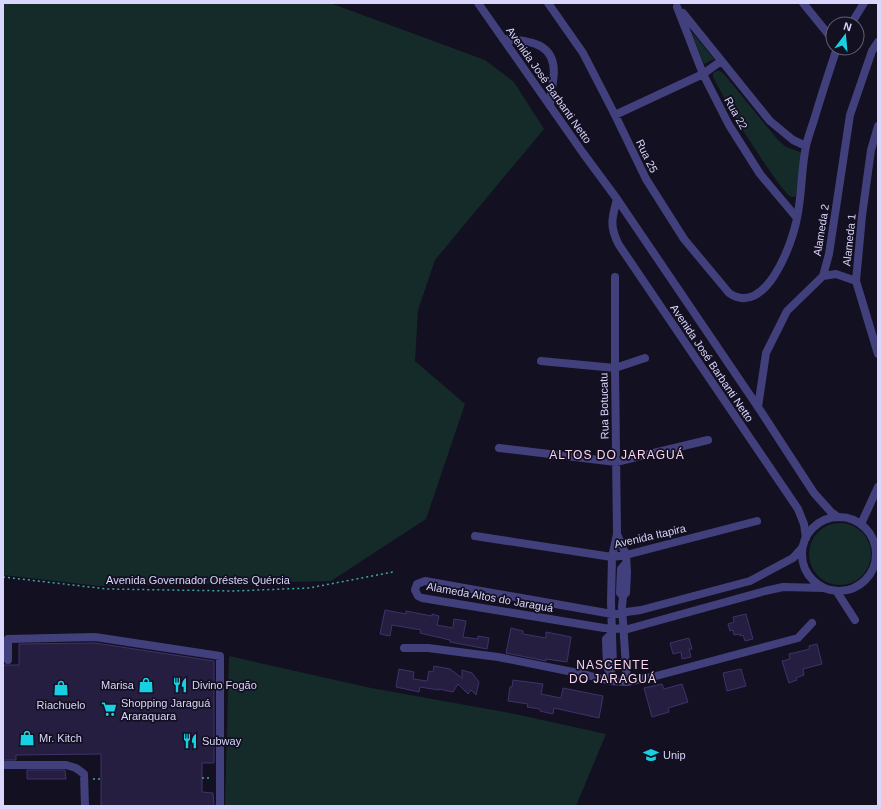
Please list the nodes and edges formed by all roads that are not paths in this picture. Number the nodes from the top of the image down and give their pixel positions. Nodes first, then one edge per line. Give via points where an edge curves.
1 (478, 3) edge
2 (548, 3) edge
3 (803, 3) edge
4 (864, 3) edge
5 (676, 5) edge
6 (856, 16) edge
7 (825, 30) edge
8 (503, 39) junction
9 (878, 42) edge
10 (834, 56) edge
11 (722, 61) junction
12 (703, 74) junction
13 (550, 106) junction
14 (616, 115) junction
15 (878, 126) edge
16 (806, 146) junction
17 (617, 199) junction
18 (797, 218) junction
19 (823, 276) junction
20 (615, 277) dead end
21 (856, 281) junction
22 (878, 354) edge
23 (645, 358) dead end
24 (541, 361) dead end
25 (615, 368) junction
26 (758, 407) junction
27 (708, 440) dead end
28 (499, 448) dead end
29 (616, 462) junction
30 (878, 487) edge
31 (838, 517) junction
32 (757, 521) dead end
33 (861, 524) junction
34 (617, 534) junction
35 (475, 536) dead end
36 (806, 538) junction
37 (876, 540) edge
38 (802, 548) junction
39 (612, 557) junction
40 (626, 559) junction
41 (875, 572) edge
42 (824, 588) junction
43 (837, 592) junction
44 (622, 613) junction
45 (612, 614) junction
46 (854, 620) dead end
47 (812, 623) dead end
48 (623, 629) junction
49 (612, 631) junction
50 (404, 648) dead end
51 (8, 660) dead end
52 (610, 677) junction
53 (627, 682) junction
54 (3, 765) edge
55 (85, 806) edge
56 (220, 806) edge

1 - 8 street, Avenida José Barbanti Netto
2 - 14 street, Rua 25 via 583,53
3 - 7 street
4 - 6 street
5 - 11 street
5 - 12 street, Rua 22
8 - 13 street, Avenida José Barbanti Netto
8 - 13 street via 531,41 542,47 551,57 554,75
9 - 19 street, Alameda 2 via 872,51 850,115 829,254
10 - 16 street
11 - 12 street
11 - 16 street via 770,121 793,140
12 - 14 street
12 - 18 street, Rua 22 via 729,125 756,168
13 - 17 street, Avenida José Barbanti Netto
14 - 18 street, Rua 25 via 646,179 684,238 729,293 747,299 761,292 780,265
15 - 21 street, Alameda 1 via 871,150
16 - 18 street
17 - 26 street, Avenida José Barbanti Netto
17 - 36 street, Avenida José Barbanti Netto via 611,222 619,245 798,509
19 - 21 street via 836,274
19 - 26 street via 787,311 766,353
20 - 25 street, Rua Botucatu
21 - 22 street, Alameda 1
23 - 25 street
24 - 25 street
25 - 29 street, Rua Botucatu
26 - 31 street, Avenida José Barbanti Netto via 814,492
27 - 29 street
28 - 29 street
29 - 34 street, Rua Botucatu
30 - 33 street
31 - 33 street
31 - 36 street via 819,523 811,529
32 - 40 street, Avenida Itapira
33 - 37 street
34 - 39 street, Rua Botucatu
34 - 40 street, Rua Botucatu
35 - 39 street, Avenida Itapira
36 - 38 street
37 - 41 street
38 - 42 street via 806,572 814,582
38 - 44 street, Alameda Altos do Jaraguá via 793,558 750,581
39 - 40 street, Avenida Itapira
39 - 45 street, Rua Botucatu
40 - 44 street via 626,593 623,596
41 - 43 street via 857,587
42 - 43 street
42 - 48 street, Alameda Altos do Jaraguá via 783,587
43 - 46 street
44 - 45 street, Alameda Altos do Jaraguá
44 - 48 street
45 - 49 street, Rua Botucatu
45 - 49 street, Alameda Altos do Jaraguá via 425,581 417,584 415,590 422,598
47 - 53 street via 798,638
48 - 49 street, Alameda Altos do Jaraguá
48 - 53 street
49 - 52 street, Rua Botucatu via 606,639
50 - 52 street via 428,648 498,657
51 - 56 street via 8,639 95,637 220,656
52 - 53 street
54 - 55 street via 66,765 76,768 84,774

